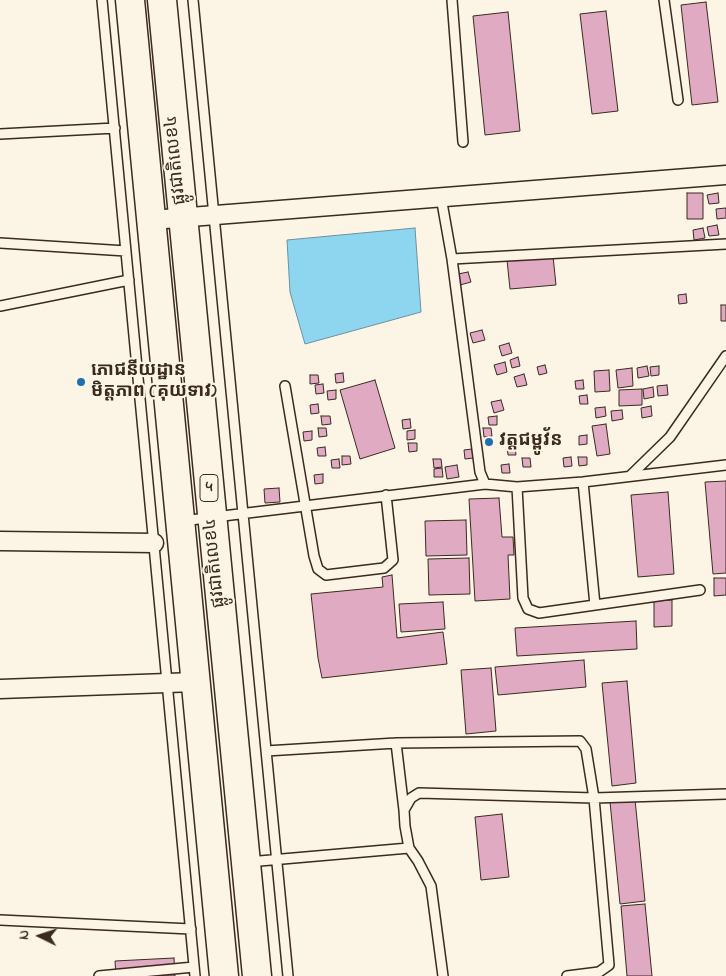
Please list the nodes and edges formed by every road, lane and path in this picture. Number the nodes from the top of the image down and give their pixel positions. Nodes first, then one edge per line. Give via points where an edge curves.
1 (102, 0) edge
2 (130, 0) edge
3 (162, 0) edge
4 (193, 0) edge
5 (452, 0) edge
6 (664, 0) edge
7 (678, 100) dead end
8 (114, 128) junction
9 (0, 134) edge
10 (464, 142) dead end
11 (726, 175) edge
12 (441, 197) junction
13 (214, 214) junction
14 (183, 217) junction
15 (152, 220) junction
16 (0, 243) edge
17 (726, 244) edge
18 (126, 251) junction
19 (452, 259) junction
20 (129, 280) junction
21 (0, 306) edge
22 (726, 356) edge
23 (285, 386) dead end
24 (726, 466) edge
25 (630, 477) junction
26 (583, 482) junction
27 (485, 484) junction
28 (517, 487) junction
29 (386, 495) junction
30 (305, 505) junction
31 (243, 514) junction
32 (212, 517) junction
33 (180, 521) junction
34 (0, 541) edge
35 (154, 543) junction
36 (216, 555) junction
37 (184, 559) junction
38 (700, 590) dead end
39 (595, 605) junction
40 (167, 682) junction
41 (196, 682) junction
42 (0, 689) edge
43 (396, 744) junction
44 (266, 751) junction
45 (726, 794) edge
46 (594, 798) junction
47 (404, 810) junction
48 (409, 848) junction
49 (277, 859) junction
50 (246, 862) junction
51 (0, 920) edge
52 (191, 928) junction
53 (195, 972) edge
54 (99, 976) edge
55 (224, 976) edge
56 (256, 976) edge
57 (288, 976) edge
58 (443, 976) edge
59 (567, 976) edge

1 - 8 lane
2 - 15 highway, ផ្លូវជាតិលេខ៤ / 4
3 - 14 highway, ផ្លូវជាតិលេខ៤ / 4
4 - 13 lane
5 - 10 lane
6 - 7 lane
8 - 9 lane
8 - 18 lane
11 - 12 street
12 - 13 street
12 - 19 lane
13 - 14 street
13 - 31 lane
14 - 15 street
14 - 32 highway, ផ្លូវជាតិលេខ៤ / 4
15 - 33 highway, ផ្លូវជាតិលេខ៤ / 4
16 - 18 lane
17 - 19 lane
18 - 20 lane
19 - 27 lane via 480,472
20 - 21 lane
20 - 35 lane
22 - 25 lane via 670,437
23 - 30 lane
24 - 25 lane
25 - 26 lane
26 - 28 lane
26 - 39 lane
27 - 28 lane
27 - 29 lane
28 - 39 lane via 523,598 528,609 539,613
29 - 30 lane
29 - 30 lane via 393,560 384,568 326,575 318,569
30 - 31 lane
31 - 32 lane
31 - 44 lane
32 - 33 lane
32 - 36 highway, ផ្លូវជាតិលេខ៤ / 4
33 - 37 highway, ផ្លូវជាតិលេខ៤ / 4
34 - 35 street
35 - 40 lane
36 - 37 highway
36 - 50 highway, ផ្លូវជាតិលេខ៤ / 4
37 - 41 highway, ផ្លូវជាតិលេខ៤ / 4
38 - 39 lane
40 - 41 street
40 - 42 street
40 - 52 lane
41 - 55 highway, ផ្លូវជាតិលេខ៤ / 4
43 - 44 lane
43 - 46 lane via 580,741 586,749
43 - 47 lane
44 - 49 lane
45 - 46 lane
46 - 47 lane via 419,793 411,798
46 - 59 lane via 609,965 599,972
47 - 48 lane
48 - 49 lane
48 - 58 lane via 431,886
49 - 50 lane
49 - 57 lane
50 - 56 highway, ផ្លូវជាតិលេខ៤ / 4
51 - 52 lane
52 - 53 lane
53 - 54 lane

